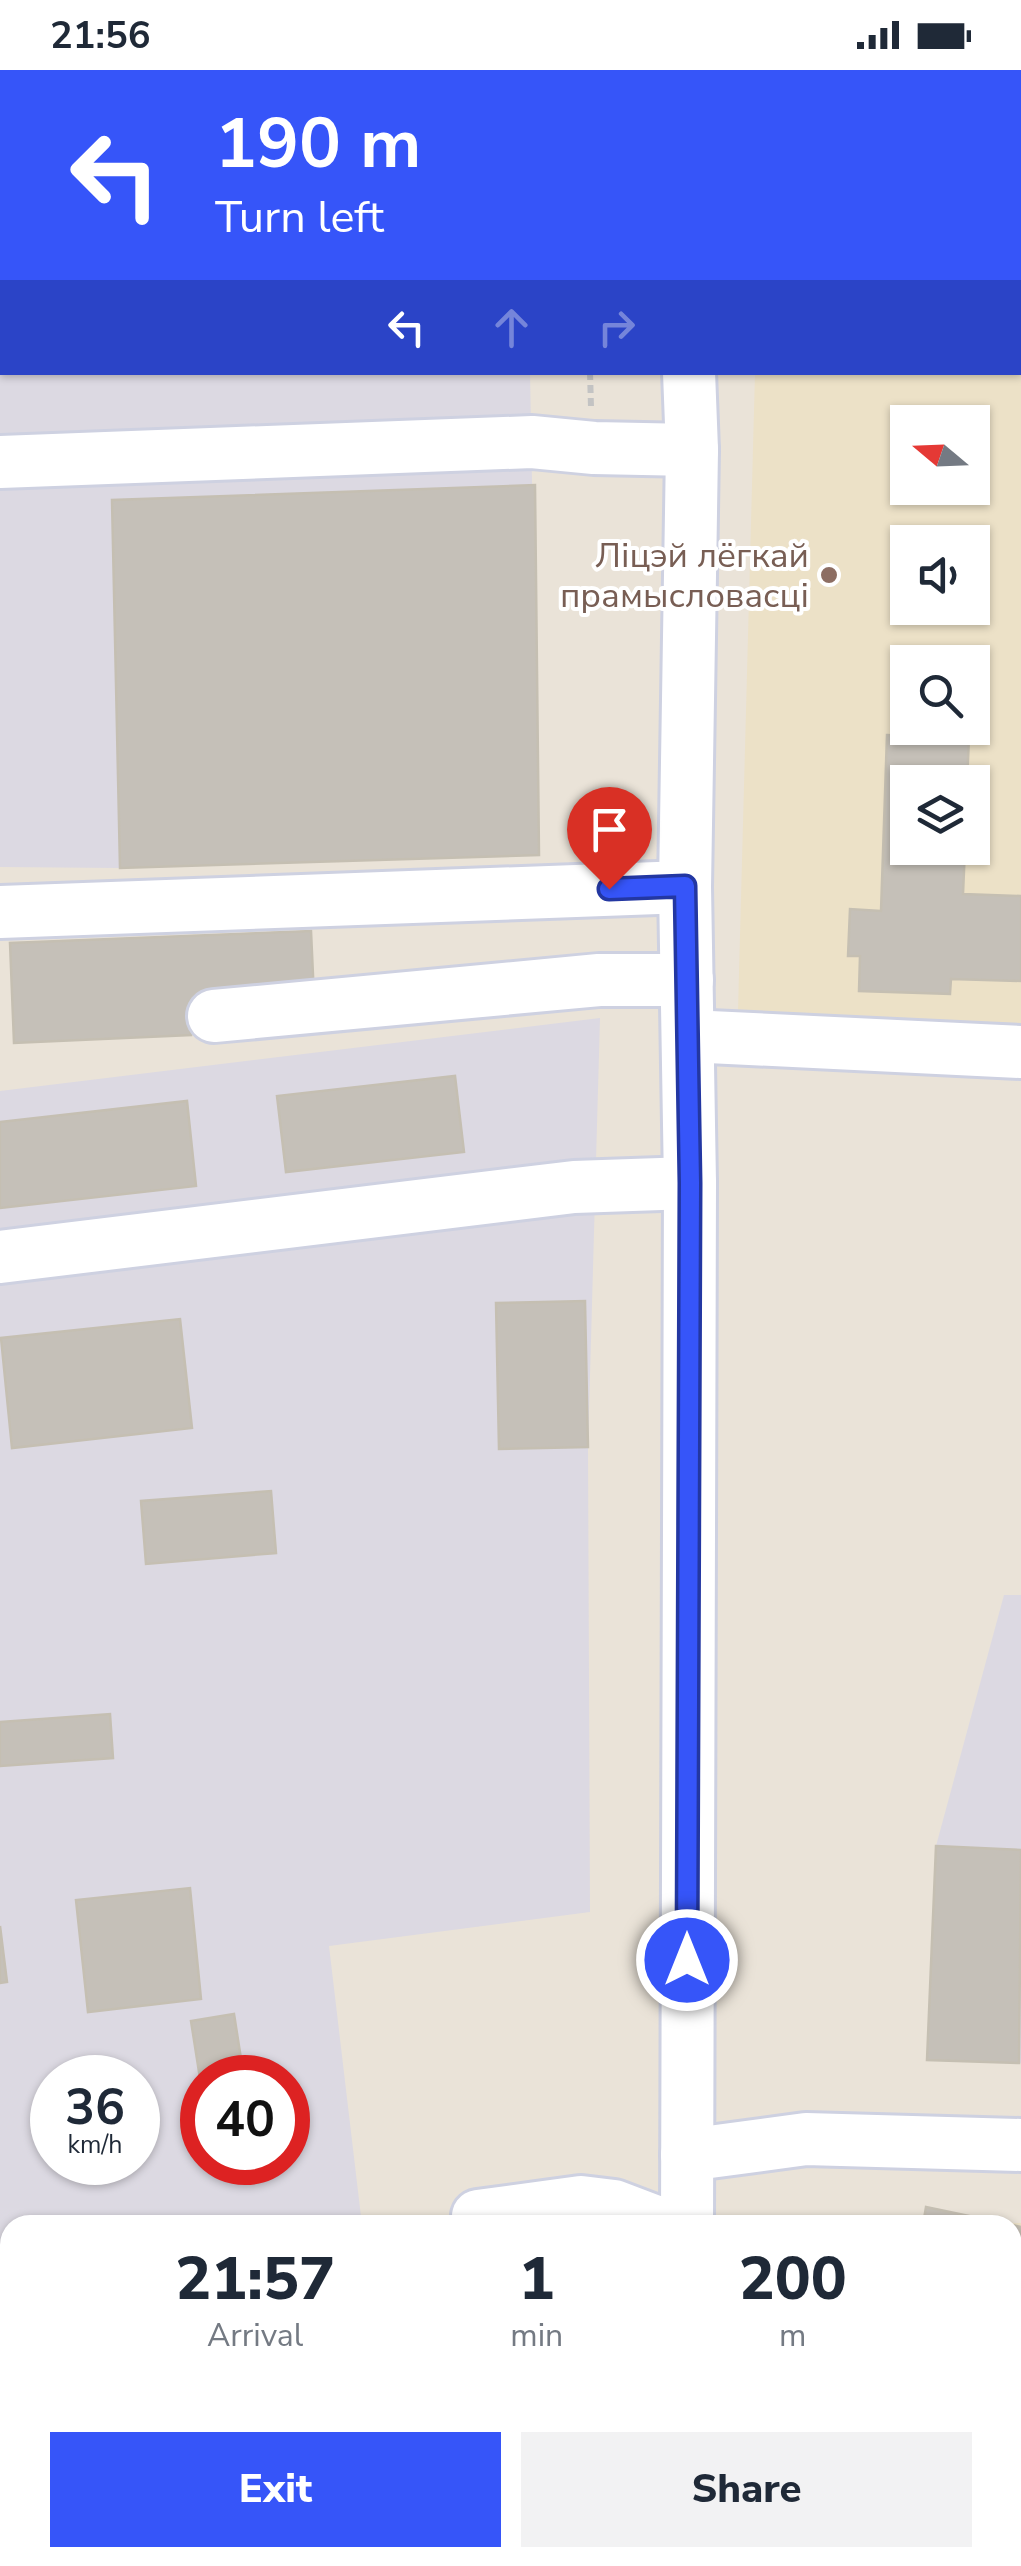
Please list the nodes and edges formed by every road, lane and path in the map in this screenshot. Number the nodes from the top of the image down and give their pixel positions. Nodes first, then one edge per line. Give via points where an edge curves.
1 (689, 375) edge
2 (692, 450) junction
3 (0, 462) edge
4 (685, 886) junction
5 (0, 912) edge
6 (687, 980) junction
7 (214, 1016) dead end
8 (688, 1036) junction
9 (1021, 1052) edge
10 (690, 1183) junction
11 (0, 1257) edge
12 (1021, 2145) edge
13 (687, 2155) junction
14 (485, 2215) edge
15 (638, 2215) edge
16 (687, 2215) edge

1 - 2 street
2 - 3 street via 532,442
2 - 4 street
4 - 5 street
4 - 6 street
6 - 7 street via 599,980
6 - 8 street
8 - 9 street
8 - 10 street
10 - 11 street via 574,1186
10 - 13 street
12 - 13 street via 806,2139
13 - 16 street
14 - 15 street via 581,2202

